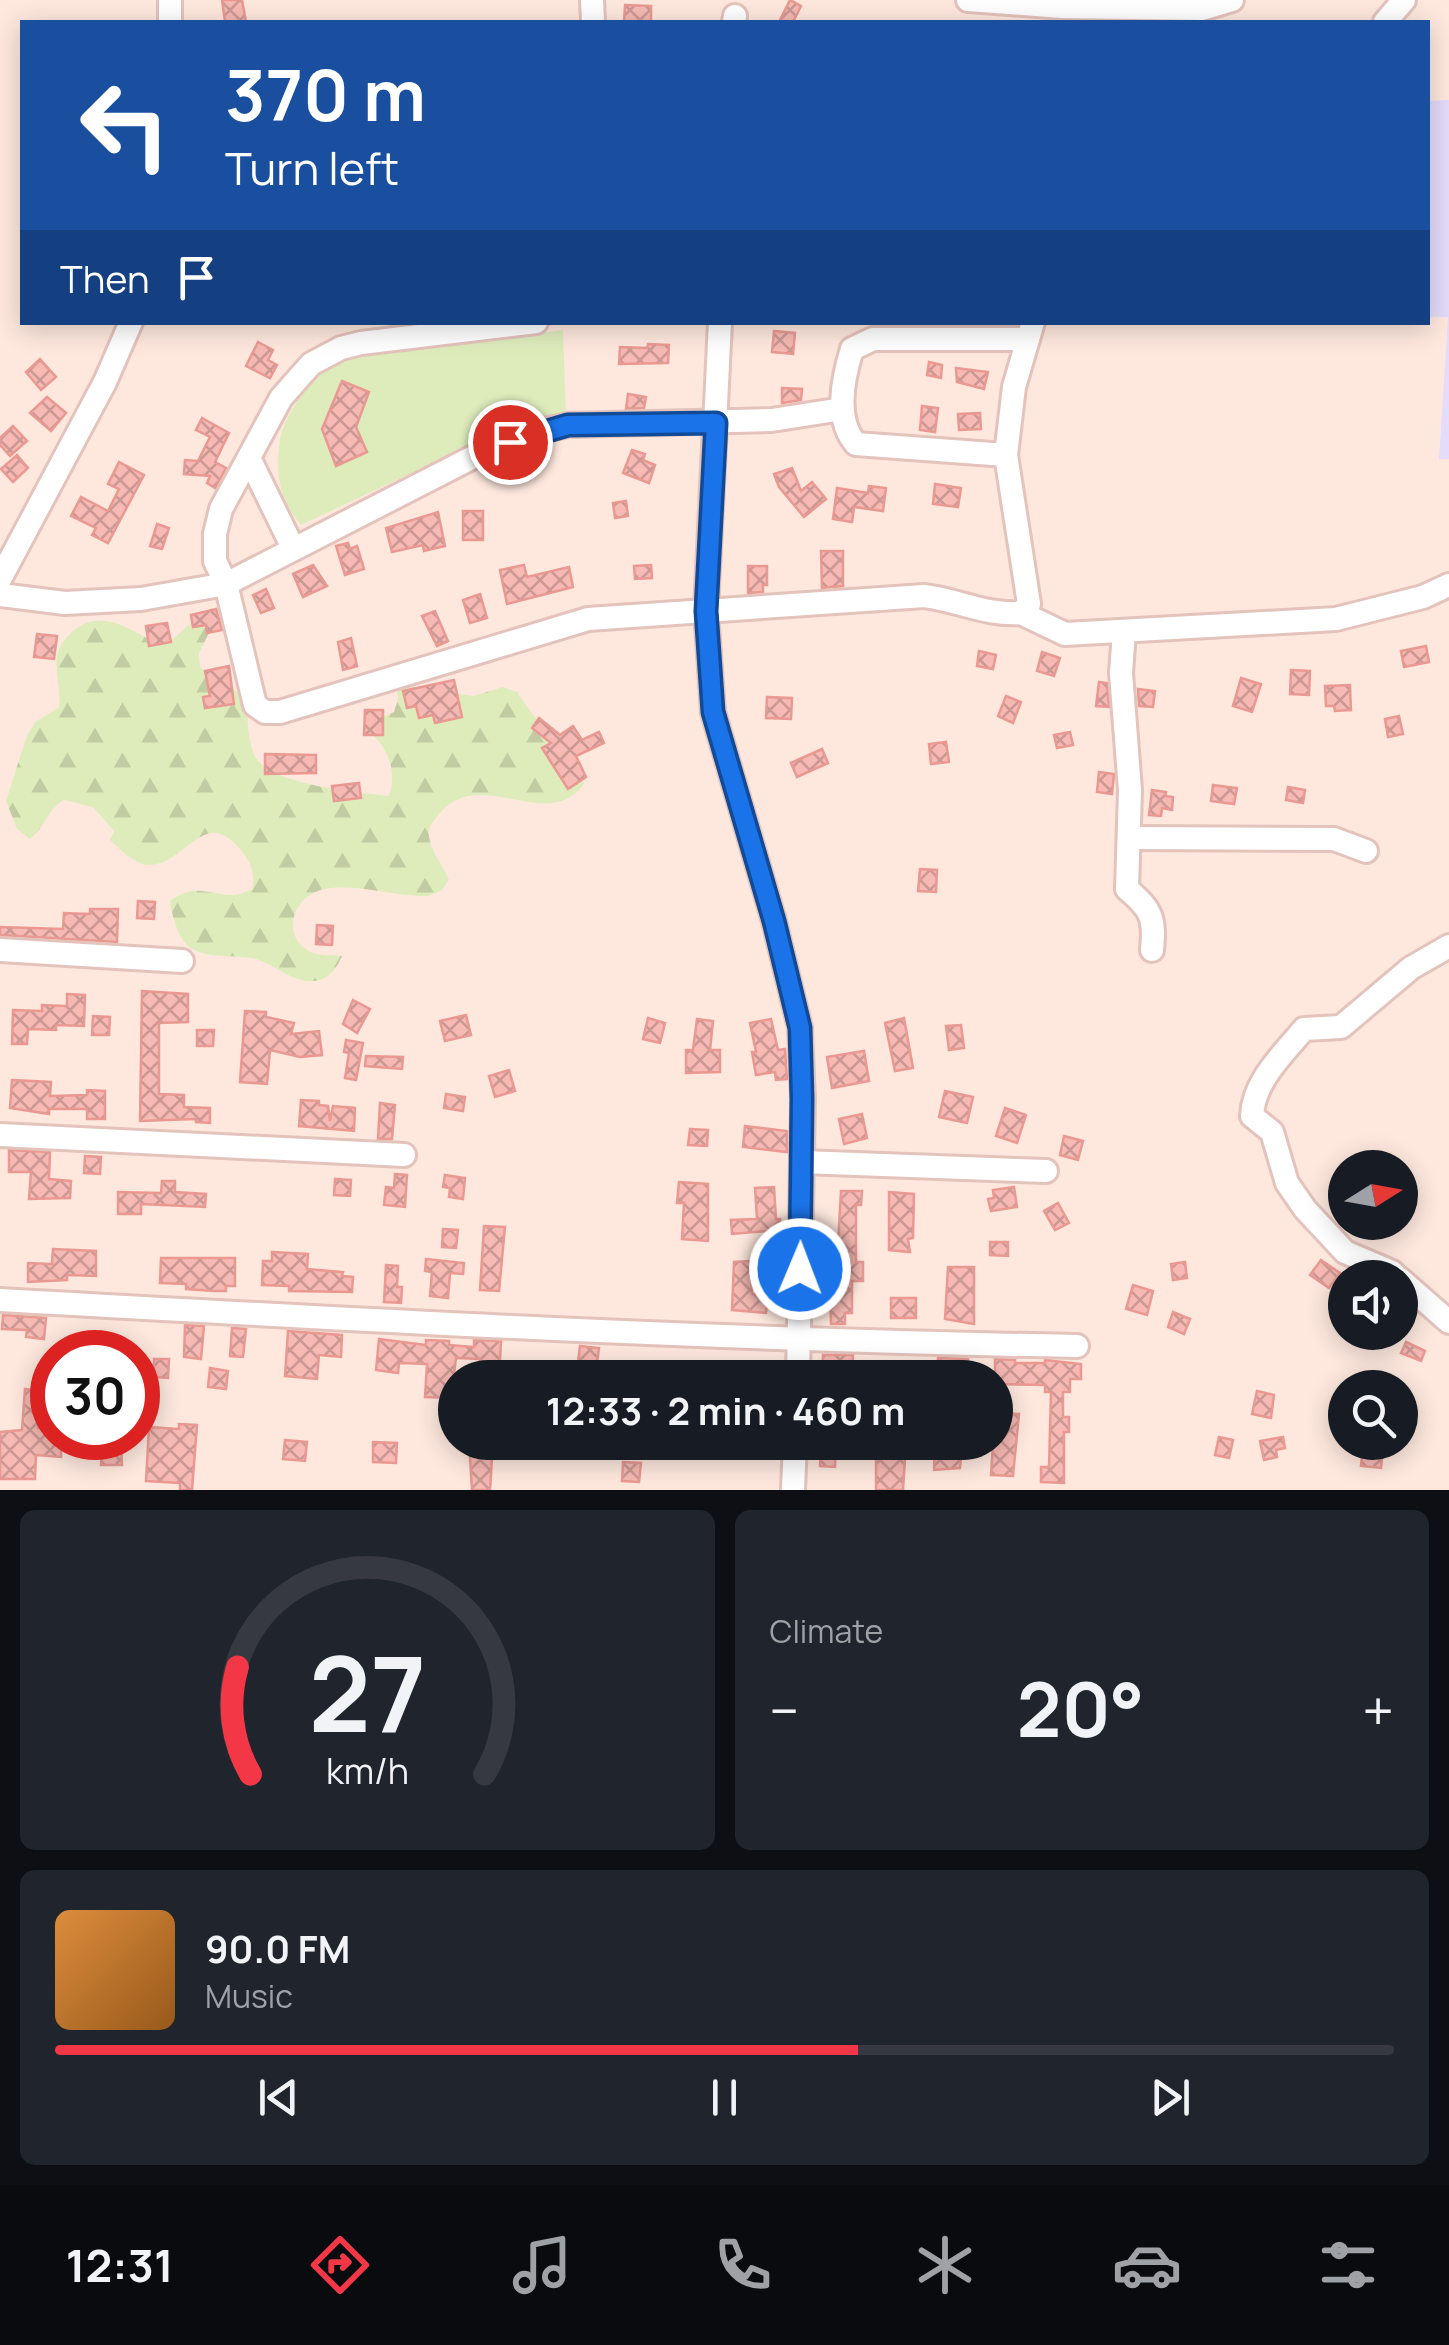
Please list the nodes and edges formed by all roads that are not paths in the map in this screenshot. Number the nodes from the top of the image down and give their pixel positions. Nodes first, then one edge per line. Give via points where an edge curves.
1 (968, 0) edge
2 (1232, 0) edge
3 (1404, 0) edge
4 (1062, 10) edge
5 (1387, 20) edge
6 (129, 325) edge
7 (510, 325) edge
8 (720, 325) edge
9 (1030, 331) edge
10 (842, 409) junction
11 (716, 423) junction
12 (1006, 455) junction
13 (249, 458) junction
14 (293, 548) junction
15 (0, 579) edge
16 (226, 584) junction
17 (1449, 585) edge
18 (0, 595) edge
19 (706, 611) junction
20 (1022, 613) junction
21 (1124, 631) junction
22 (1129, 838) junction
23 (1366, 851) dead end
24 (1449, 946) edge
25 (0, 950) edge
26 (1152, 950) dead end
27 (182, 961) dead end
28 (0, 1135) edge
29 (404, 1156) dead end
30 (802, 1162) junction
31 (1046, 1172) dead end
32 (1364, 1260) edge
33 (1418, 1295) edge
34 (0, 1300) edge
35 (1449, 1322) edge
36 (800, 1340) junction
37 (1077, 1346) dead end
38 (799, 1360) edge
39 (794, 1460) edge
40 (793, 1490) edge

1 - 4 street
2 - 4 street via 1202,9
3 - 5 street
6 - 15 street
7 - 13 street via 341,348 312,364 281,398
8 - 11 street
9 - 10 street via 860,343 846,368
9 - 12 street via 1014,386
10 - 11 street
10 - 12 street via 856,444
11 - 14 street via 568,425 535,432
11 - 19 street
12 - 20 street via 1029,604
13 - 14 street
13 - 16 street via 215,534 215,561
14 - 16 street
16 - 18 street via 64,603
16 - 19 street via 255,704 266,712 588,619
17 - 21 street via 1336,618
19 - 20 street via 924,596 997,614
19 - 30 street via 713,712 800,1028
20 - 21 street via 1065,634
21 - 22 street
22 - 23 street via 1334,838
22 - 26 street via 1127,889 1155,921
24 - 32 street via 1411,968 1340,1027 1304,1029 1252,1100 1252,1116 1272,1132 1287,1183 1305,1209 1345,1252
25 - 27 street
28 - 29 street
30 - 31 street
30 - 36 street
33 - 35 street
34 - 36 street
36 - 37 street
36 - 38 street
39 - 40 street

